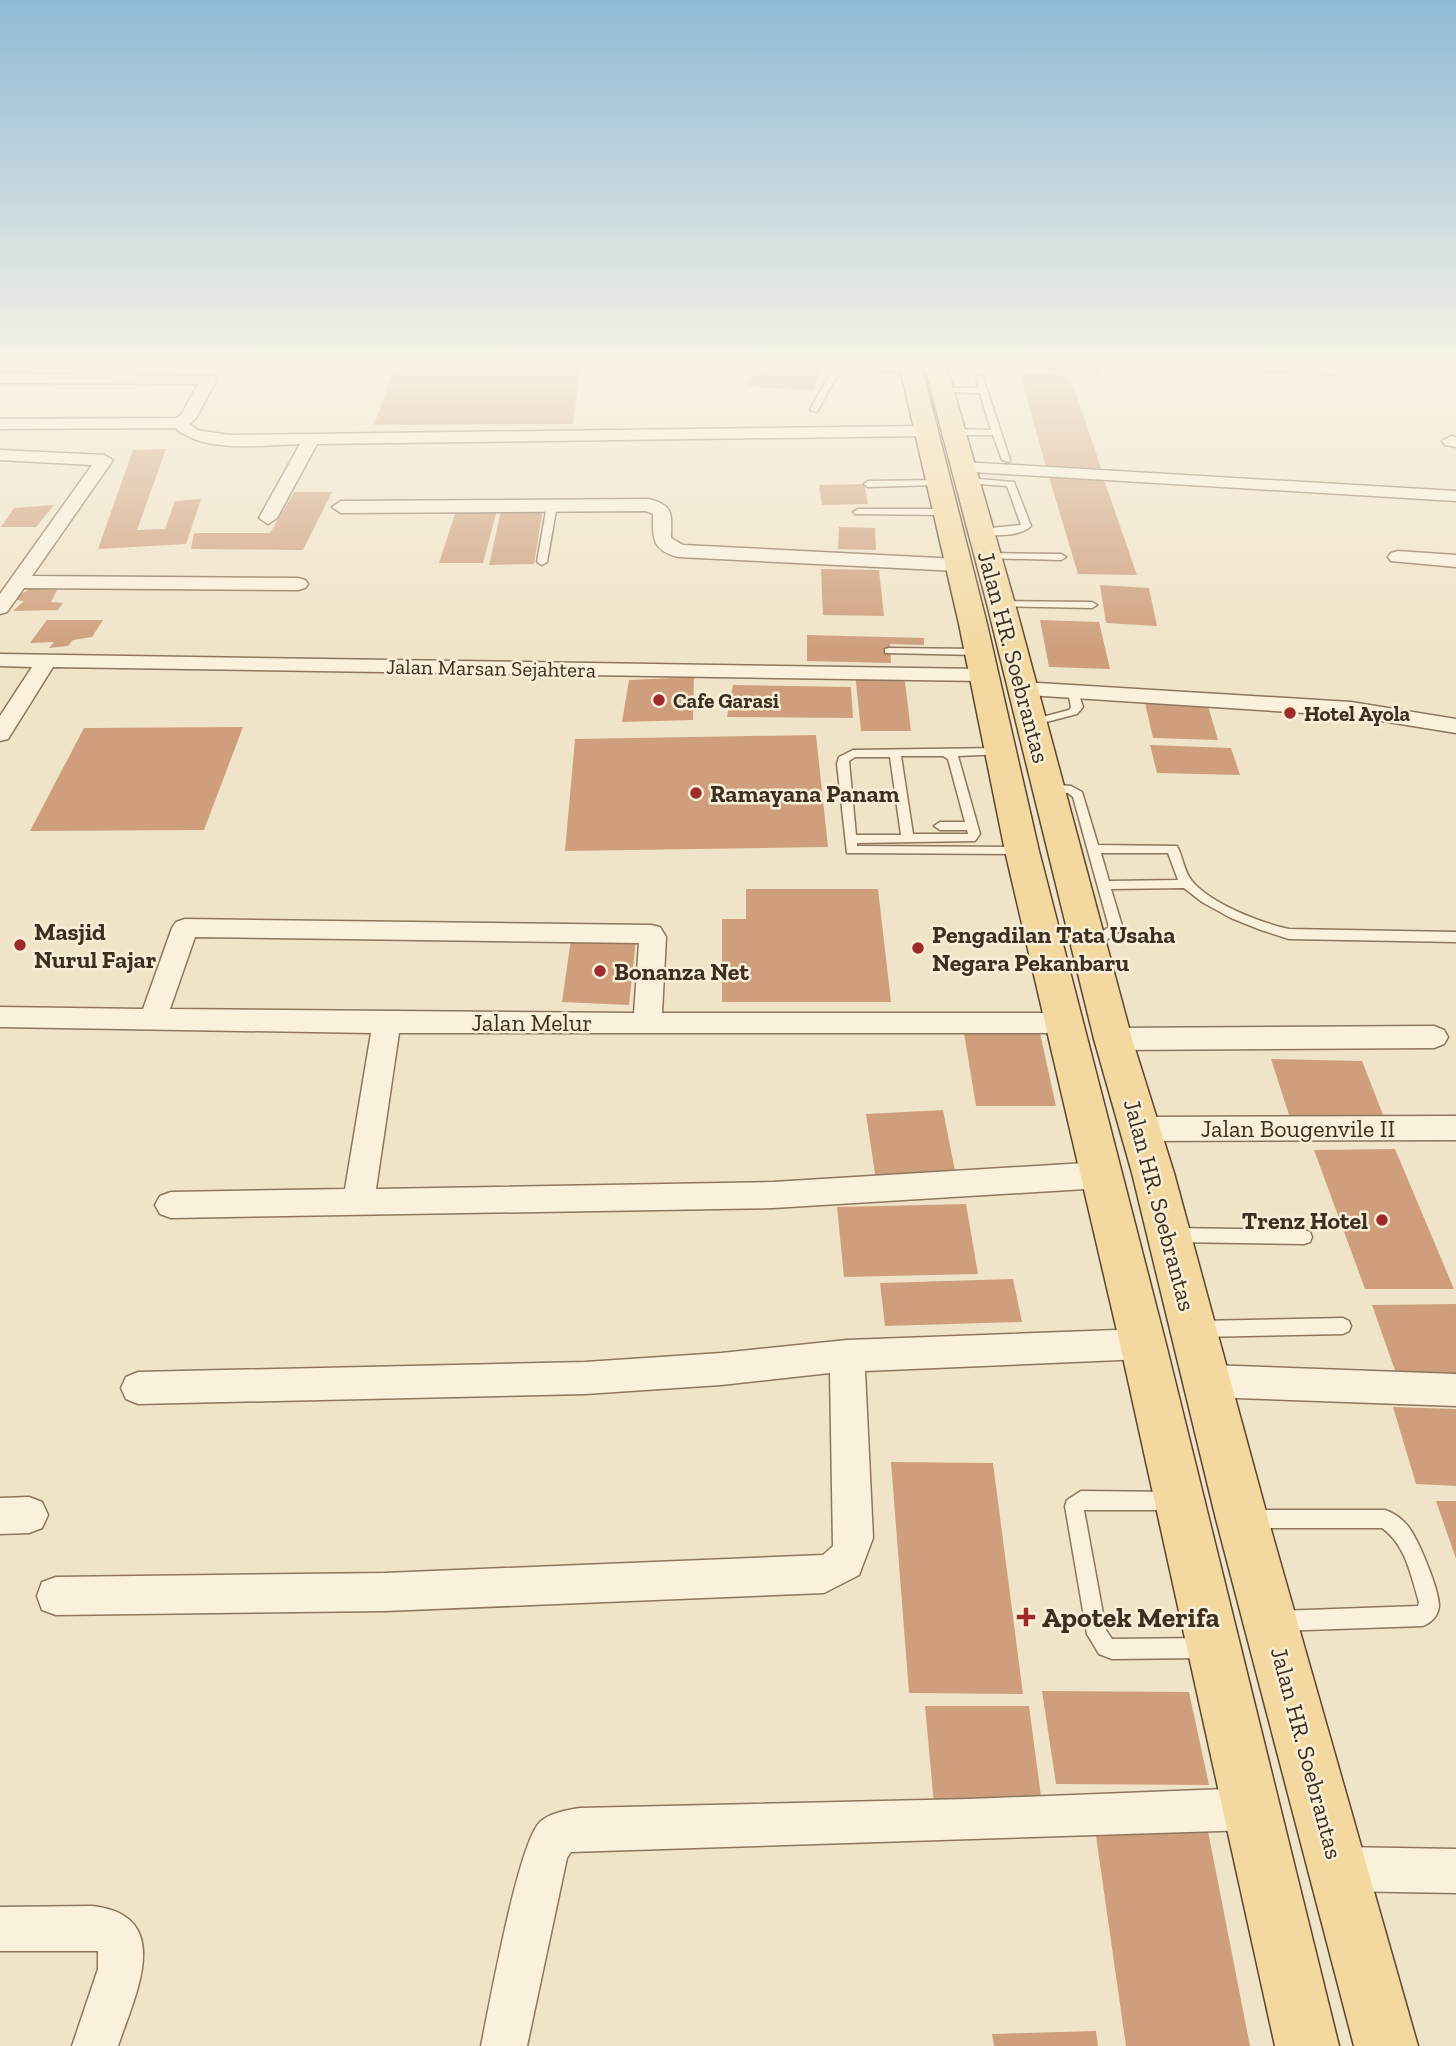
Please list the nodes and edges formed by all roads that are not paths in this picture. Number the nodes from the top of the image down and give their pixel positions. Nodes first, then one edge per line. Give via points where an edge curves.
1 (102, 459) edge
2 (300, 459) edge
3 (543, 459) edge
4 (951, 459) edge
5 (978, 459) edge
6 (868, 484) dead end
7 (955, 494) junction
8 (1456, 496) edge
9 (552, 505) junction
10 (341, 507) dead end
11 (858, 512) dead end
12 (268, 518) dead end
13 (1061, 556) dead end
14 (1398, 557) dead end
15 (542, 562) dead end
16 (1454, 565) edge
17 (19, 582) junction
18 (298, 584) dead end
19 (1002, 604) junction
20 (1092, 605) dead end
21 (0, 608) edge
22 (889, 652) dead end
23 (0, 660) edge
24 (46, 661) junction
25 (980, 663) junction
26 (1073, 692) junction
27 (1027, 706) junction
28 (1456, 726) edge
29 (0, 734) edge
30 (1000, 751) junction
31 (945, 752) junction
32 (895, 753) junction
33 (1048, 788) junction
34 (940, 826) dead end
35 (971, 826) junction
36 (850, 839) junction
37 (908, 839) junction
38 (1093, 849) junction
39 (1022, 851) junction
40 (1186, 884) junction
41 (1103, 885) junction
42 (1086, 936) junction
43 (1456, 937) edge
44 (0, 1017) edge
45 (153, 1019) junction
46 (647, 1022) junction
47 (387, 1023) junction
48 (1063, 1023) junction
49 (1434, 1037) dead end
50 (1113, 1039) junction
51 (1456, 1128) edge
52 (1140, 1129) junction
53 (1102, 1175) junction
54 (358, 1202) junction
55 (171, 1205) dead end
56 (1168, 1235) junction
57 (1304, 1237) dead end
58 (1343, 1326) dead end
59 (1193, 1329) junction
60 (1143, 1344) junction
61 (847, 1356) junction
62 (1208, 1381) junction
63 (138, 1388) dead end
64 (1456, 1390) edge
65 (1179, 1501) junction
66 (1242, 1519) junction
67 (56, 1596) dead end
68 (1271, 1622) junction
69 (1214, 1648) junction
70 (1251, 1809) junction
71 (1339, 1869) junction
72 (1456, 1871) edge
73 (0, 1929) edge
74 (95, 2046) edge
75 (504, 2046) edge
76 (1307, 2046) edge
77 (1386, 2046) edge

1 - 17 street
2 - 12 street
3 - 7 street
4 - 7 main road, Jalan HR. Soebrantas
5 - 7 lane
6 - 7 lane
7 - 7 lane via 1011,484 1026,526 1021,530
7 - 8 street
7 - 9 street via 690,553 662,540 662,510 657,507
7 - 11 lane
7 - 13 lane
7 - 19 main road, Jalan HR. Soebrantas
7 - 25 main road, Jalan HR. Soebrantas
9 - 10 street
9 - 15 lane
14 - 16 street
17 - 18 street
17 - 21 street
19 - 20 lane
19 - 27 main road, Jalan HR. Soebrantas
22 - 25 lane
23 - 24 street, Jalan Marsan Sejahtera
24 - 25 street, Jalan Marsan Sejahtera
24 - 29 street
25 - 30 main road, Jalan HR. Soebrantas
26 - 27 street
26 - 27 lane via 1077,707 1073,712
26 - 28 street via 1352,709
27 - 33 main road, Jalan HR. Soebrantas
30 - 31 lane
30 - 39 main road, Jalan HR. Soebrantas
31 - 32 lane
31 - 35 lane via 953,757
32 - 36 lane via 853,754 843,760
32 - 37 lane
33 - 38 lane via 1078,795
33 - 42 main road, Jalan HR. Soebrantas
34 - 35 lane
35 - 37 lane via 971,838
36 - 37 lane
36 - 39 lane via 854,851
38 - 40 lane via 1173,849
38 - 41 lane
39 - 48 main road, Jalan HR. Soebrantas
40 - 41 lane
40 - 43 lane via 1243,918 1289,934
41 - 42 lane via 1116,929 1106,935
42 - 50 main road, Jalan HR. Soebrantas
44 - 45 street, Jalan Melur
45 - 46 street via 185,928 264,928 651,934
45 - 47 street, Jalan Melur
46 - 47 street, Jalan Melur
46 - 48 street, Jalan Melur
47 - 54 street
48 - 53 main road, Jalan HR. Soebrantas
49 - 50 street
50 - 52 main road, Jalan HR. Soebrantas
51 - 52 street, Jalan Bougenvile II
52 - 56 main road, Jalan HR. Soebrantas
53 - 54 street via 773,1195
53 - 60 main road, Jalan HR. Soebrantas
54 - 55 street
56 - 57 lane
56 - 59 main road, Jalan HR. Soebrantas
58 - 59 lane
59 - 62 main road, Jalan HR. Soebrantas
60 - 61 street
60 - 65 main road, Jalan HR. Soebrantas
61 - 63 street via 585,1377
61 - 67 street via 854,1538 843,1566 824,1574 385,1592
62 - 64 street
62 - 66 main road, Jalan HR. Soebrantas
65 - 69 main road, Jalan HR. Soebrantas
65 - 69 lane via 1081,1500 1074,1506 1097,1634 1112,1649
66 - 68 main road, Jalan HR. Soebrantas
66 - 68 lane via 1385,1519 1404,1535 1429,1602 1423,1616
68 - 71 main road, Jalan HR. Soebrantas
69 - 70 main road, Jalan HR. Soebrantas
70 - 75 street via 559,1833 545,1857
70 - 76 main road, Jalan HR. Soebrantas
71 - 72 street
71 - 77 main road, Jalan HR. Soebrantas
73 - 74 street via 92,1928 108,1930 120,1941 121,1969

